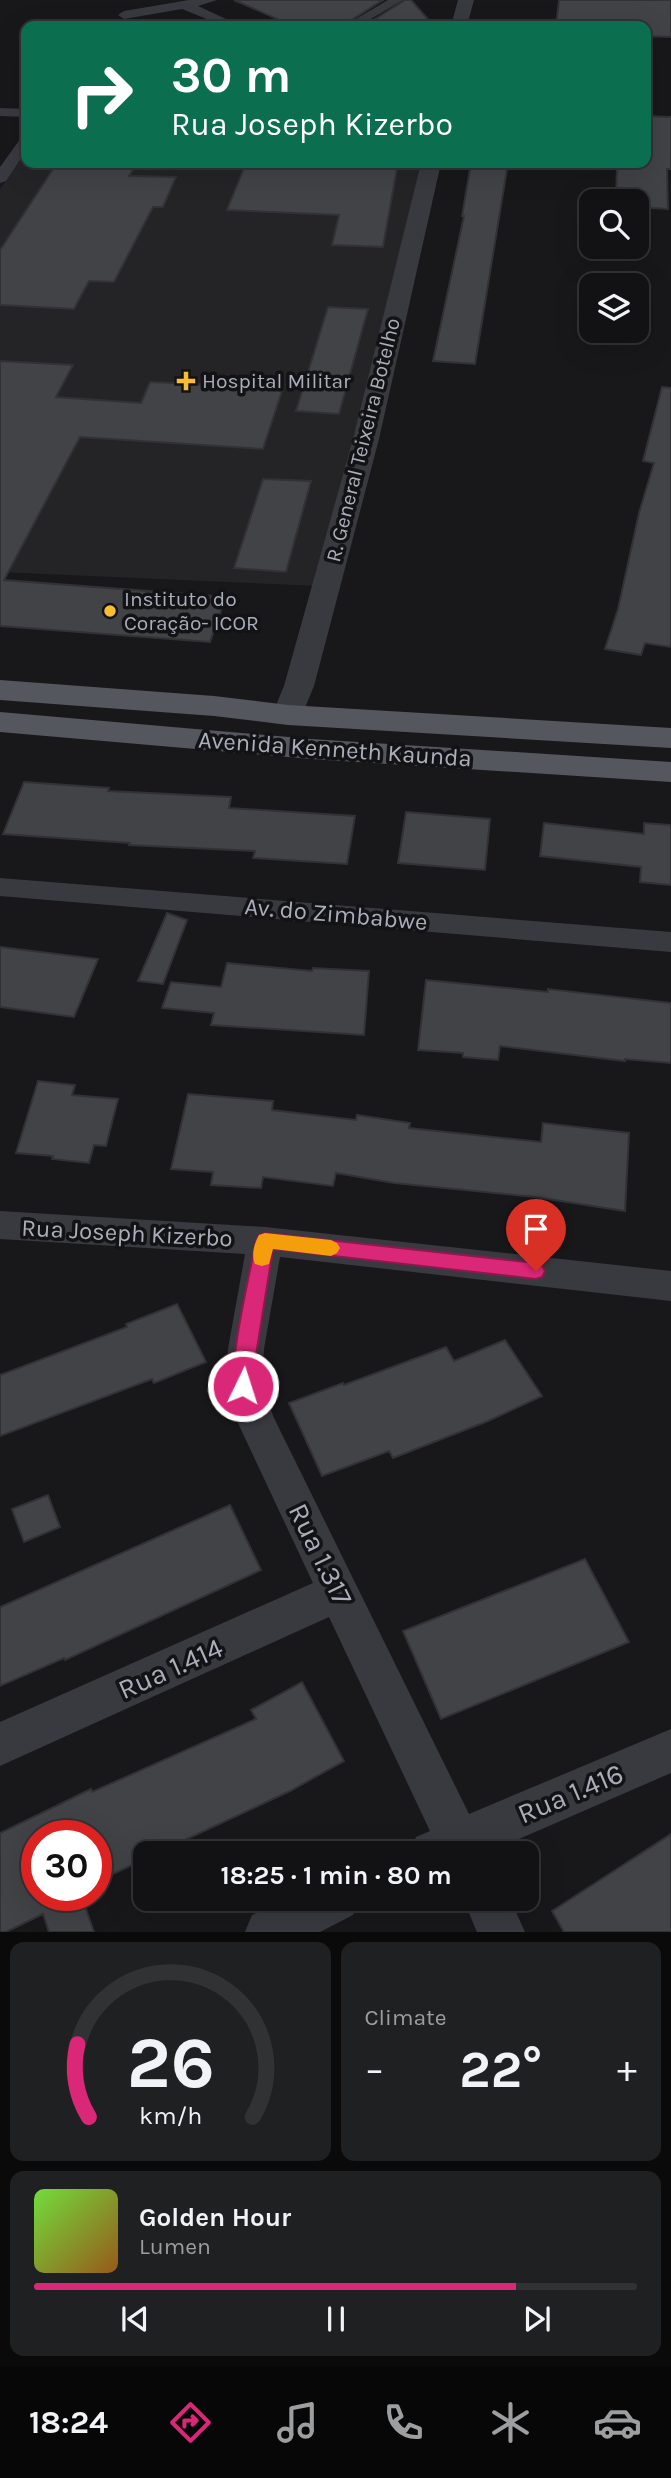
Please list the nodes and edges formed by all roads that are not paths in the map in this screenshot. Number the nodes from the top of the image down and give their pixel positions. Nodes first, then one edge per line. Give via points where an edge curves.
1 (134, 0) edge
2 (211, 0) edge
3 (397, 0) edge
4 (466, 0) edge
5 (376, 4) edge
6 (184, 5) junction
7 (220, 21) edge
8 (355, 21) edge
9 (460, 21) edge
10 (0, 112) edge
11 (21, 113) edge
12 (21, 148) edge
13 (430, 168) edge
14 (0, 178) edge
15 (0, 690) edge
16 (288, 715) junction
17 (0, 722) edge
18 (671, 738) edge
19 (671, 772) edge
20 (0, 887) edge
21 (671, 942) edge
22 (0, 1225) edge
23 (265, 1241) junction
24 (671, 1286) edge
25 (340, 1592) junction
26 (0, 1744) edge
27 (671, 1751) edge
28 (448, 1841) edge
29 (469, 1841) edge
30 (312, 1911) edge
31 (491, 1911) edge
32 (269, 1932) edge
33 (501, 1932) edge

1 - 6 street via 120,18
2 - 6 street
3 - 5 street
4 - 9 street
5 - 8 street
6 - 7 street
10 - 11 street
12 - 14 street
13 - 16 street, R. General Teixeira Botelho via 366,439
15 - 16 main road, Avenida Kenneth Kaunda
16 - 18 main road, Avenida Kenneth Kaunda
17 - 19 main road, Avenida Kenneth Kaunda via 312,749
20 - 21 street, Av. do Zimbabwe
22 - 23 street, Rua Joseph Kizerbo
23 - 24 street, Rua Joseph Kizerbo
23 - 25 street, Rua 1.317 via 243,1386
25 - 26 street, Rua 1.414
25 - 28 street, Rua 1.317
27 - 29 street, Rua 1.416
30 - 32 street
31 - 33 street

